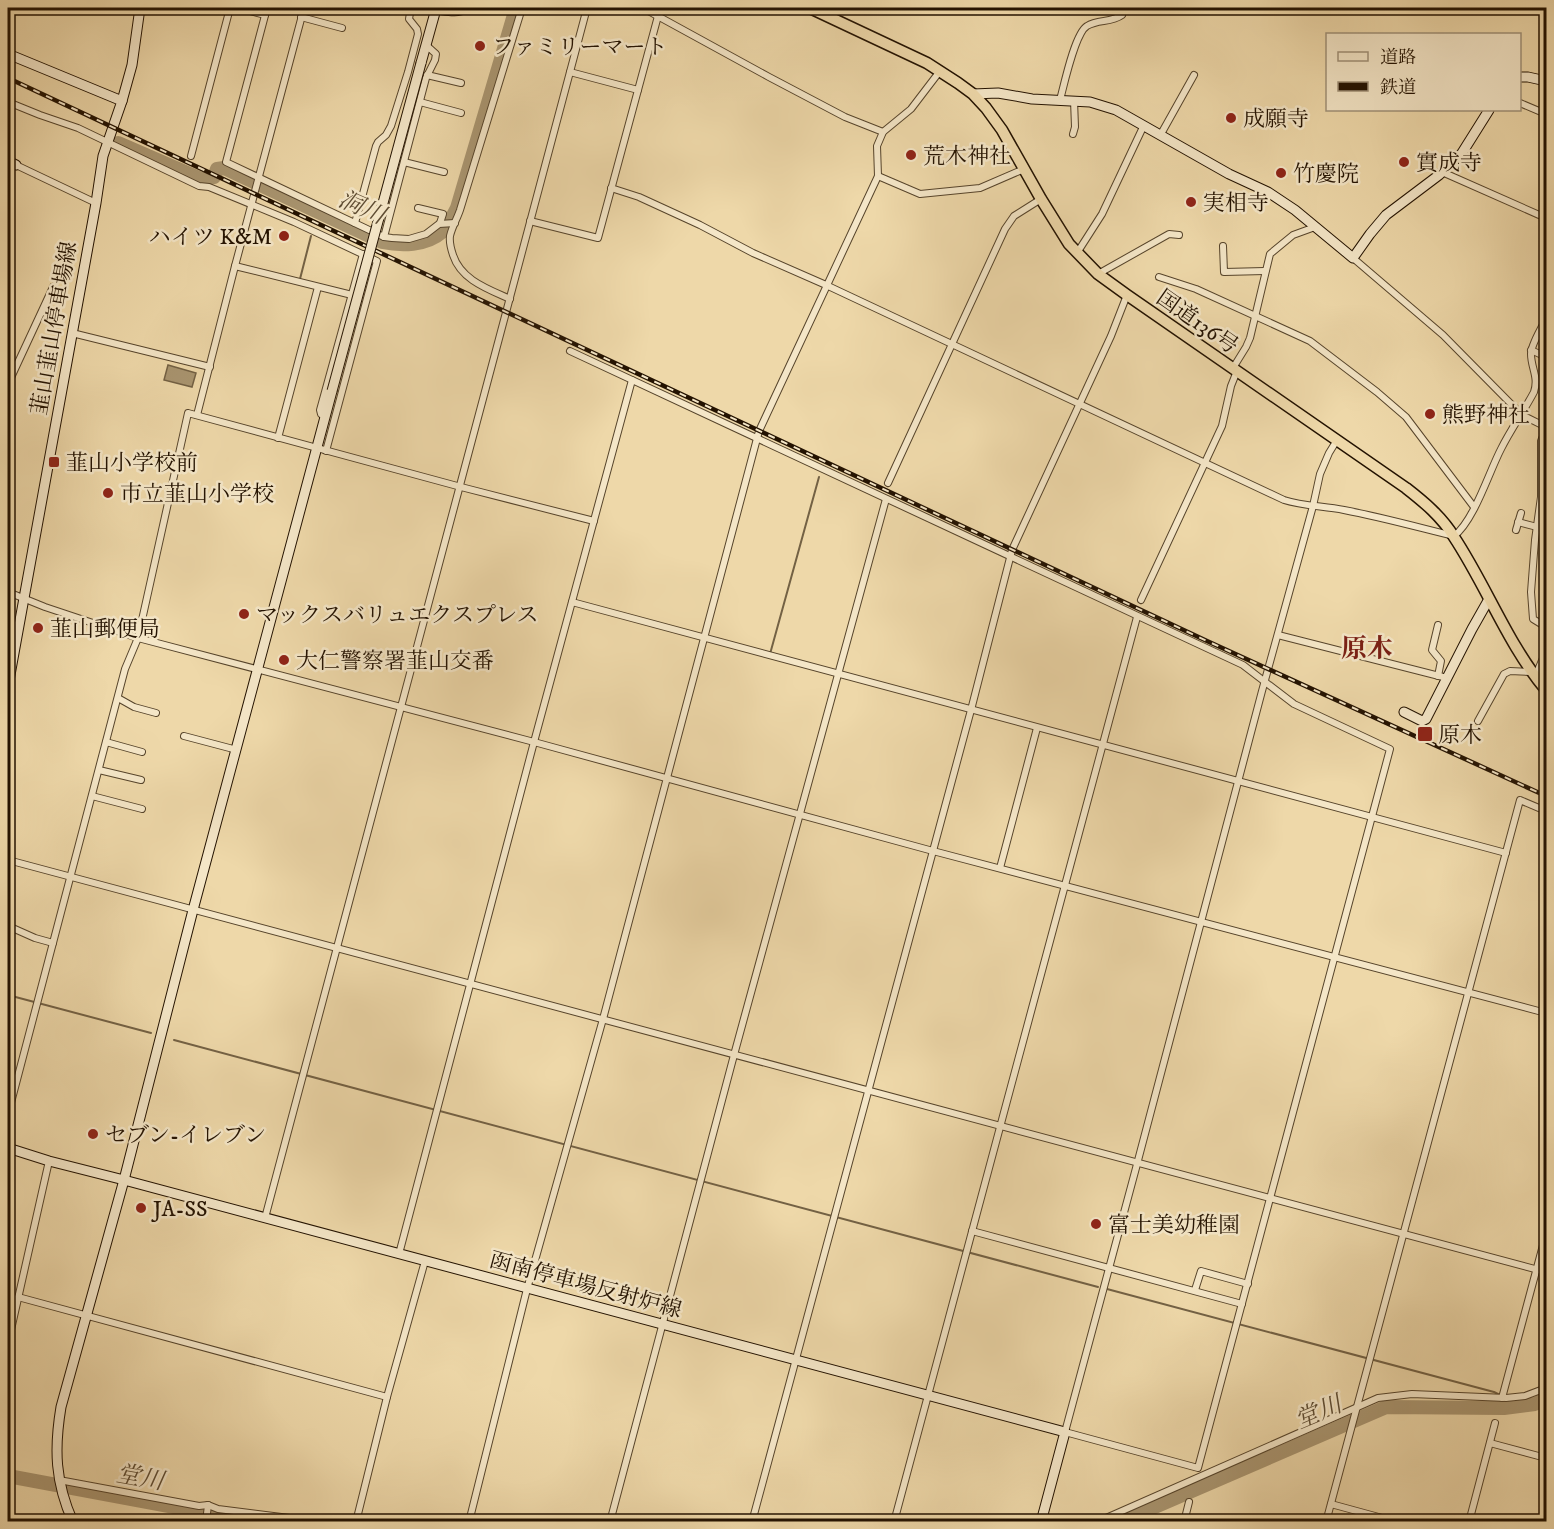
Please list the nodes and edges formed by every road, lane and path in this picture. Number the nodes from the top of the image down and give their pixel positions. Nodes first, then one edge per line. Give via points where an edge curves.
1 (139, 8) edge
2 (230, 8) edge
3 (239, 8) edge
4 (267, 8) edge
5 (303, 8) edge
6 (414, 8) edge
7 (434, 8) edge
8 (466, 8) edge
9 (522, 8) edge
10 (587, 8) edge
11 (643, 8) edge
12 (810, 8) edge
13 (265, 15) junction
14 (1122, 15) dead end
15 (658, 16) junction
16 (301, 17) junction
17 (342, 28) dead end
18 (426, 45) junction
19 (8, 54) edge
20 (940, 71) junction
21 (570, 72) junction
22 (428, 75) junction
23 (1194, 75) dead end
24 (1521, 77) edge
25 (1546, 81) edge
26 (461, 83) dead end
27 (638, 90) junction
28 (973, 94) junction
29 (1060, 100) junction
30 (1074, 100) junction
31 (122, 101) junction
32 (8, 102) edge
33 (420, 102) junction
34 (1521, 103) edge
35 (1488, 111) edge
36 (461, 113) dead end
37 (1546, 114) edge
38 (1144, 125) junction
39 (883, 132) junction
40 (1072, 134) dead end
41 (1161, 134) junction
42 (107, 143) junction
43 (191, 156) dead end
44 (404, 162) junction
45 (12, 163) edge
46 (1024, 169) junction
47 (444, 172) dead end
48 (1442, 172) junction
49 (878, 176) junction
50 (258, 179) junction
51 (611, 188) junction
52 (1041, 199) junction
53 (96, 203) junction
54 (251, 205) junction
55 (418, 208) dead end
56 (1546, 218) edge
57 (530, 221) junction
58 (355, 223) junction
59 (442, 223) junction
60 (454, 223) junction
61 (1315, 227) junction
62 (1179, 235) dead end
63 (384, 237) junction
64 (1223, 246) dead end
65 (1077, 253) junction
66 (363, 254) junction
67 (1353, 258) junction
68 (235, 266) junction
69 (1265, 271) junction
70 (1098, 274) junction
71 (1159, 277) dead end
72 (826, 285) junction
73 (53, 287) dead end
74 (318, 287) junction
75 (1127, 295) junction
76 (352, 296) junction
77 (510, 299) junction
78 (1255, 316) junction
79 (1546, 318) edge
80 (72, 333) junction
81 (952, 345) junction
82 (1531, 350) junction
83 (570, 351) dead end
84 (1546, 357) edge
85 (210, 367) junction
86 (1235, 370) junction
87 (632, 380) junction
88 (8, 384) edge
89 (1078, 404) junction
90 (197, 415) junction
91 (1522, 415) junction
92 (325, 417) junction
93 (1546, 428) edge
94 (278, 438) junction
95 (757, 438) junction
96 (1337, 440) junction
97 (321, 450) junction
98 (1206, 464) junction
99 (888, 483) dead end
100 (460, 487) junction
101 (885, 499) junction
102 (1313, 506) junction
103 (1474, 507) junction
104 (1521, 513) dead end
105 (594, 521) junction
106 (1537, 527) junction
107 (1454, 536) junction
108 (1010, 557) junction
109 (8, 592) edge
110 (1489, 599) junction
111 (24, 600) junction
112 (1141, 600) dead end
113 (572, 603) junction
114 (1137, 616) junction
115 (1438, 625) dead end
116 (1546, 627) edge
117 (1278, 634) junction
118 (138, 638) junction
119 (704, 639) junction
120 (1546, 651) edge
121 (258, 670) junction
122 (1533, 674) junction
123 (838, 675) junction
124 (1442, 677) junction
125 (1265, 681) junction
126 (8, 686) edge
127 (1546, 690) edge
128 (118, 699) junction
129 (401, 708) junction
130 (971, 710) junction
131 (1404, 712) dead end
132 (156, 713) dead end
133 (1478, 721) dead end
134 (1037, 728) junction
135 (184, 736) dead end
136 (106, 742) junction
137 (534, 742) junction
138 (1104, 746) junction
139 (237, 750) junction
140 (142, 752) dead end
141 (99, 770) junction
142 (666, 779) junction
143 (141, 780) dead end
144 (1238, 782) junction
145 (92, 796) junction
146 (142, 809) dead end
147 (1546, 811) edge
148 (800, 815) junction
149 (1372, 817) junction
150 (933, 851) junction
151 (1506, 853) junction
152 (8, 860) edge
153 (1000, 868) junction
154 (71, 877) junction
155 (1066, 886) junction
156 (193, 910) junction
157 (1201, 922) junction
158 (8, 926) edge
159 (53, 943) junction
160 (337, 948) junction
161 (1334, 957) junction
162 (471, 984) junction
163 (1468, 993) junction
164 (1546, 1013) edge
165 (603, 1019) junction
166 (735, 1055) junction
167 (868, 1090) junction
168 (8, 1113) edge
169 (1001, 1125) junction
170 (8, 1148) edge
171 (49, 1161) junction
172 (1138, 1162) junction
173 (124, 1180) junction
174 (1271, 1198) junction
175 (265, 1218) junction
176 (972, 1231) junction
177 (1403, 1234) junction
178 (1546, 1234) edge
179 (399, 1254) junction
180 (425, 1261) junction
181 (1110, 1267) junction
182 (1537, 1269) junction
183 (1546, 1272) edge
184 (1248, 1284) junction
185 (527, 1289) junction
186 (1195, 1290) junction
187 (18, 1297) junction
188 (1242, 1304) junction
189 (87, 1315) junction
190 (663, 1324) junction
191 (8, 1343) edge
192 (796, 1360) junction
193 (1546, 1388) edge
194 (928, 1395) junction
195 (387, 1397) junction
196 (1502, 1398) junction
197 (1356, 1408) junction
198 (1495, 1423) dead end
199 (1065, 1432) junction
200 (1490, 1443) junction
201 (1546, 1458) edge
202 (1198, 1468) junction
203 (1199, 1477) junction
204 (59, 1480) junction
205 (1189, 1502) dead end
206 (1331, 1504) junction
207 (208, 1505) junction
208 (206, 1520) edge
209 (73, 1521) edge
210 (321, 1521) edge
211 (356, 1521) edge
212 (469, 1521) edge
213 (610, 1521) edge
214 (752, 1521) edge
215 (894, 1521) edge
216 (1041, 1521) edge
217 (1097, 1521) edge
218 (1184, 1521) edge
219 (1326, 1521) edge
220 (1397, 1521) edge
221 (1469, 1521) edge

1 - 31 main road, 韮山韮山停車場線 via 132,65
2 - 43 street
3 - 13 street
4 - 13 street
5 - 16 street
6 - 58 street via 409,19 418,34 408,72 388,132 376,146
7 - 8 main road
7 - 18 main road
9 - 60 street
10 - 21 street
11 - 15 street
12 - 20 highway, 国道136号
13 - 50 street via 226,162
14 - 29 street via 1081,30
15 - 27 street
15 - 39 street via 845,117
16 - 17 street
16 - 50 street
18 - 22 street via 436,54
18 - 92 main road, bridge
19 - 31 main road
20 - 28 highway, 国道136号
20 - 39 street via 911,109
21 - 27 street
21 - 57 street
22 - 26 street
22 - 33 street
23 - 41 street
24 - 25 main road
27 - 51 street
28 - 29 main road
28 - 46 highway, 国道136号 via 997,122
29 - 30 main road
30 - 38 main road via 1103,105
30 - 40 street
31 - 42 main road, 韮山韮山停車場線
32 - 42 street
33 - 36 street
33 - 44 street
34 - 37 street
35 - 48 main road via 1462,153
38 - 41 main road
38 - 65 street via 1102,214
39 - 49 street via 877,146
41 - 61 main road via 1268,192
42 - 53 main road, 韮山韮山停車場線
42 - 54 street via 199,186
44 - 47 street
44 - 63 street
45 - 53 street
46 - 49 street via 980,188 920,194
46 - 52 highway, 国道136号
48 - 56 street
48 - 67 main road via 1386,215
49 - 72 street
50 - 54 street
50 - 58 street
51 - 57 street via 598,238
51 - 72 street via 639,197
52 - 65 highway, 国道136号
52 - 81 street via 1010,222
53 - 80 main road, 韮山韮山停車場線
54 - 66 street
54 - 68 street
55 - 59 street via 442,214
57 - 77 street
58 - 63 street
59 - 60 street
59 - 63 street via 417,237
60 - 77 street via 450,243 462,271
61 - 67 main road
61 - 69 street via 1296,233 1273,251
62 - 70 street via 1169,234
64 - 69 street via 1224,272
65 - 70 highway, 国道136号
66 - 76 street
66 - 97 street via 377,261
67 - 91 street via 1443,335
68 - 74 street
68 - 85 street
69 - 78 street
70 - 75 highway, 国道136号
71 - 78 street
72 - 81 street
72 - 95 street
73 - 88 street
74 - 76 street
74 - 94 street
75 - 86 highway, 国道136号
75 - 89 street
76 - 92 street via 320,410
77 - 100 street
78 - 86 street
78 - 103 street via 1310,340 1399,410
79 - 82 street
80 - 85 street
80 - 111 main road, 韮山韮山停車場線
81 - 89 street
81 - 99 street
82 - 84 street
82 - 91 street via 1537,384
83 - 87 street
85 - 90 street
86 - 96 highway, 国道136号
86 - 98 street via 1222,426
87 - 95 street
87 - 105 street
89 - 98 street
89 - 108 street
90 - 94 street
90 - 118 street via 188,413
91 - 93 street
91 - 103 street via 1499,451
92 - 97 main road
93 - 106 street via 1541,441
94 - 97 street
95 - 101 street
95 - 119 street
96 - 102 street via 1322,467
96 - 107 highway, 国道136号 via 1419,498
97 - 100 street
97 - 121 main road
98 - 102 street via 1284,500
98 - 112 street
100 - 105 street
100 - 129 street
101 - 108 street
101 - 123 street
102 - 107 street
102 - 117 street
103 - 107 street
104 - 106 street via 1517,526
105 - 113 street
106 - 116 street via 1531,603 1533,619
107 - 110 highway, 国道136号
108 - 114 street
108 - 130 street
109 - 111 street
110 - 122 highway, 国道136号
110 - 124 main road
111 - 118 street
111 - 126 main road, 韮山韮山停車場線
113 - 119 street
113 - 137 street
114 - 125 street via 1243,665
114 - 138 street
115 - 124 street via 1431,650 1441,661
117 - 124 street
117 - 125 street
118 - 121 street
118 - 128 street
119 - 123 street
119 - 142 street
120 - 122 street
121 - 129 street
121 - 139 main road
122 - 127 highway, 国道136号
122 - 133 street via 1504,674
123 - 130 street
123 - 148 street
124 - 131 main road via 1424,720
125 - 144 street
125 - 149 street via 1294,704 1390,749
128 - 132 street
128 - 136 street
129 - 137 street
129 - 160 street
130 - 134 street
130 - 150 street
134 - 138 street
134 - 153 street
135 - 139 street
136 - 140 street
136 - 141 street
137 - 142 street
137 - 162 street
138 - 144 street
138 - 155 street
139 - 156 main road
141 - 143 street
141 - 145 street
142 - 148 street
142 - 165 street
144 - 149 street
144 - 157 street
145 - 146 street
145 - 154 street
147 - 151 street via 1520,800
148 - 150 street
148 - 166 street
149 - 151 street
149 - 161 street
150 - 153 street
150 - 167 street
151 - 163 street
152 - 154 street
153 - 155 street
154 - 156 street
154 - 159 street
155 - 157 street
155 - 169 street
156 - 160 street
156 - 173 main road
157 - 161 street
157 - 172 street
158 - 159 street
159 - 168 street
160 - 162 street
160 - 175 street
161 - 163 street
161 - 174 street
162 - 165 street
162 - 179 street
163 - 164 street
163 - 177 street
165 - 166 street
165 - 185 street
166 - 167 street
166 - 190 street
167 - 169 street
167 - 192 street
169 - 172 street
169 - 176 street
170 - 171 main road, 函南停車場反射炉線
171 - 173 main road, 函南停車場反射炉線
171 - 187 street
172 - 174 street
172 - 181 street
173 - 175 main road, 函南停車場反射炉線
173 - 189 main road
174 - 177 street
174 - 184 street
175 - 179 main road, 函南停車場反射炉線
176 - 181 street
176 - 194 street
177 - 182 street
177 - 197 street
178 - 182 street
179 - 180 main road, 函南停車場反射炉線
180 - 185 main road, 函南停車場反射炉線
180 - 195 street
181 - 186 street
181 - 199 street
182 - 183 street
182 - 196 street
184 - 186 street via 1201,1271
184 - 188 street
185 - 190 main road, 函南停車場反射炉線
185 - 212 street
186 - 188 street
187 - 189 street
187 - 191 street
188 - 202 street
189 - 195 street
189 - 204 main road via 61,1407 57,1442
190 - 192 main road, 函南停車場反射炉線
190 - 213 street
192 - 194 main road, 函南停車場反射炉線
192 - 214 street
193 - 196 street via 1525,1396
194 - 199 main road, 函南停車場反射炉線
194 - 215 street
195 - 211 street
196 - 197 street via 1412,1394 1378,1398
197 - 203 street
197 - 206 street
198 - 200 street
199 - 202 street
199 - 216 main road
200 - 201 street
200 - 221 street
202 - 203 street
203 - 217 street
204 - 207 street
204 - 209 main road
205 - 218 street
206 - 219 street
206 - 220 street
207 - 208 street
207 - 210 street

